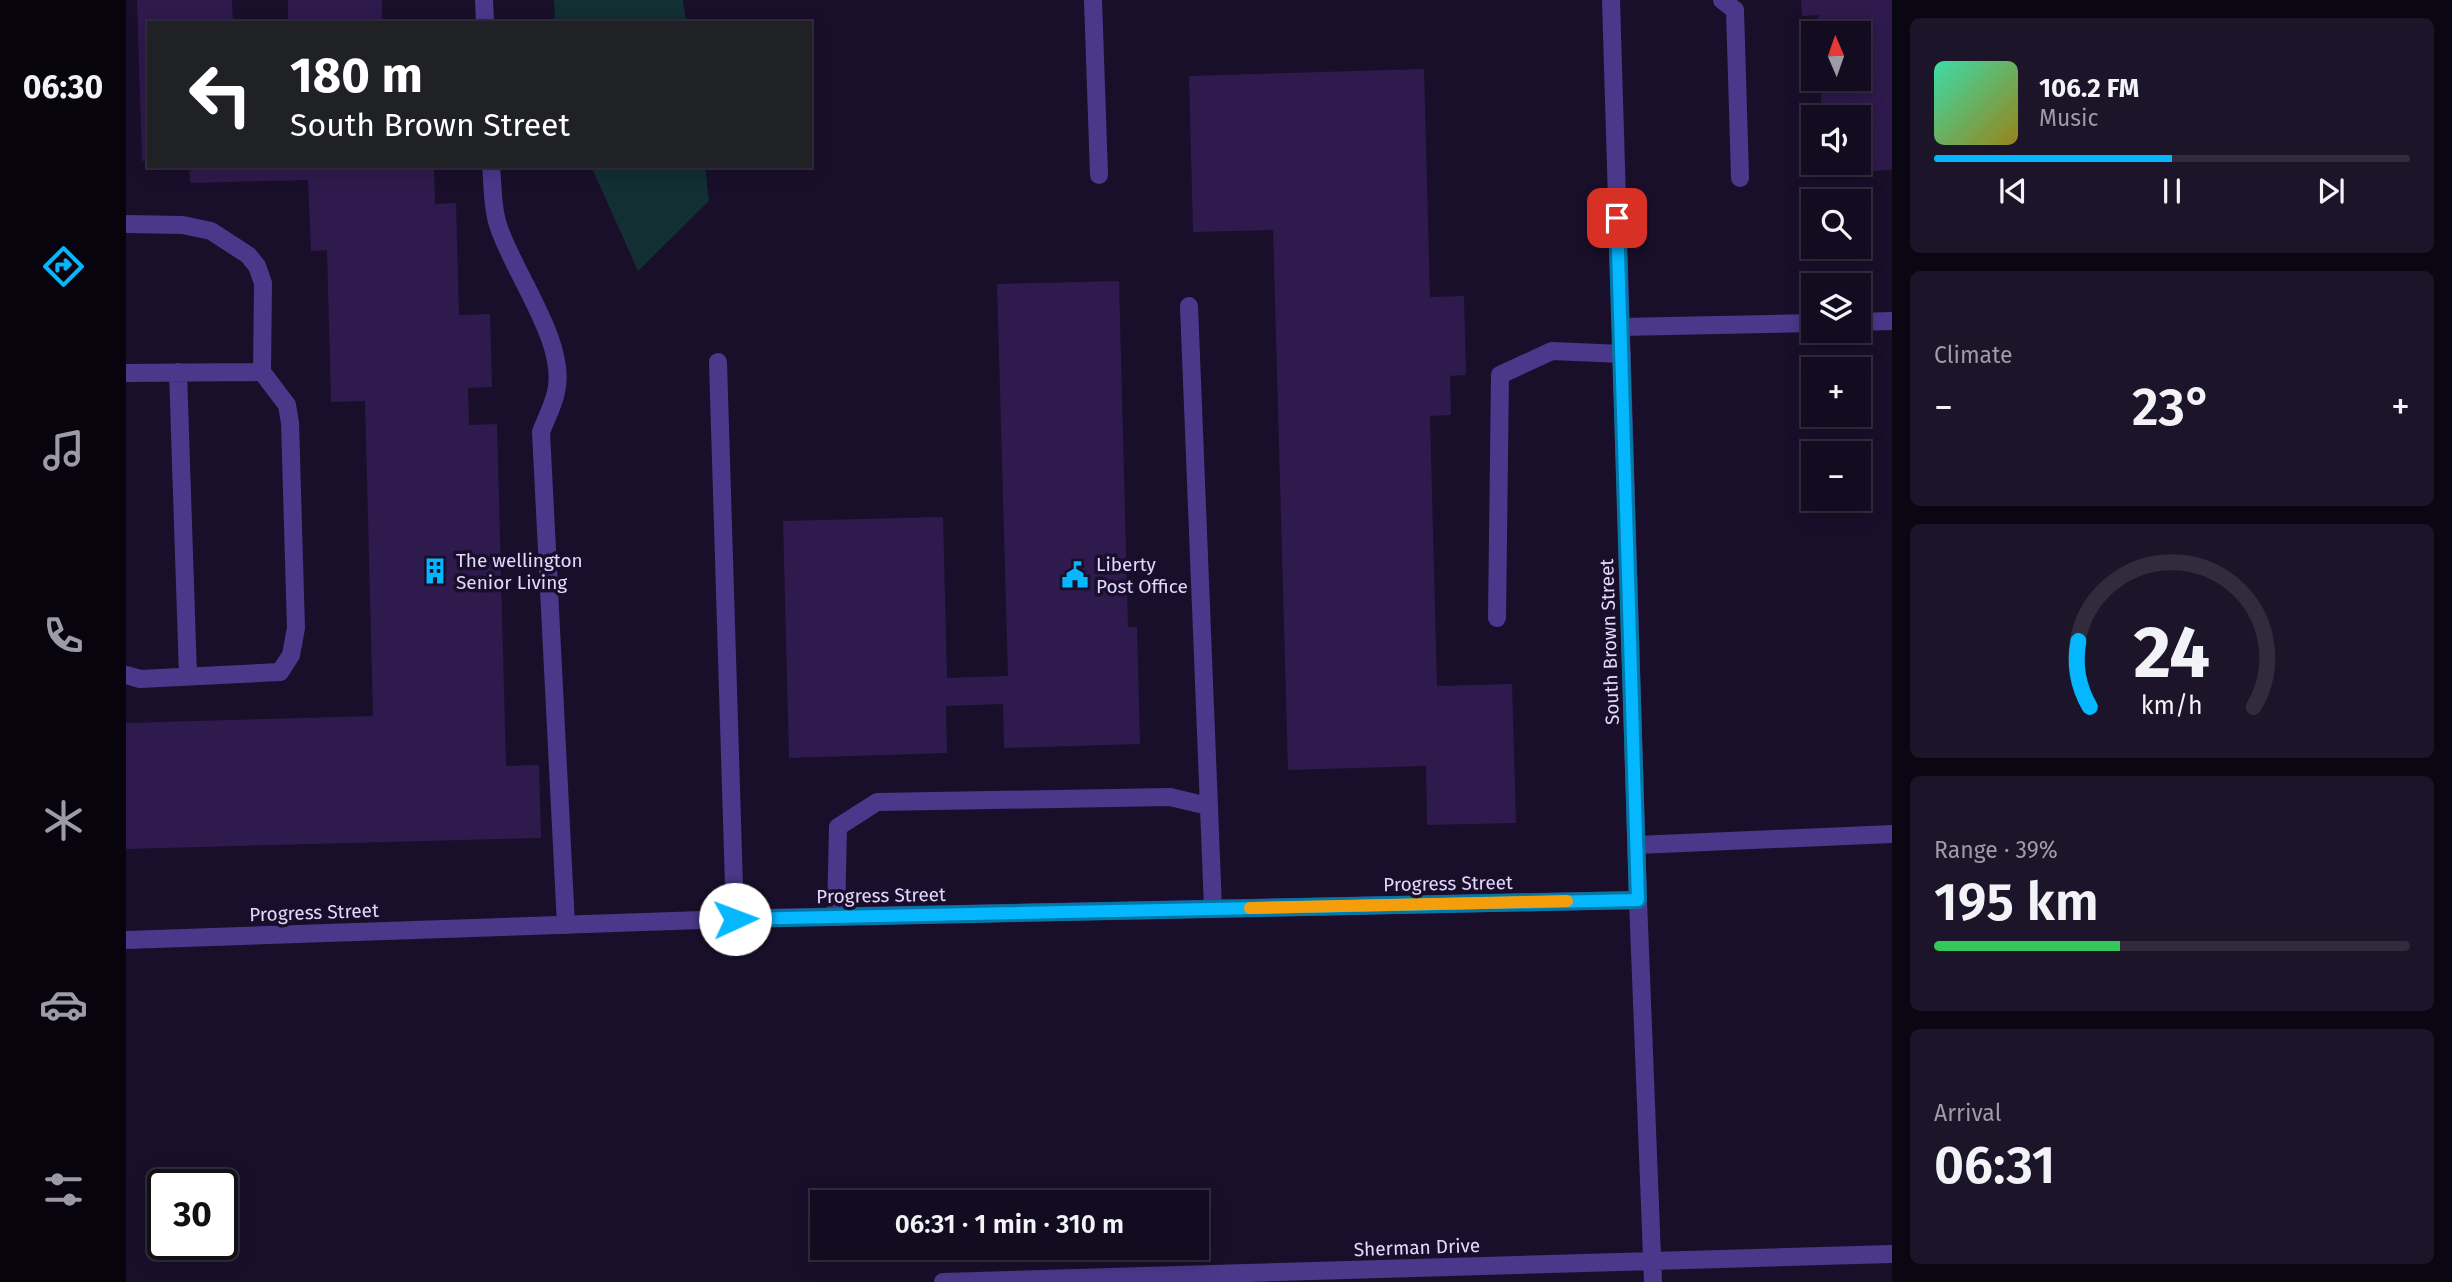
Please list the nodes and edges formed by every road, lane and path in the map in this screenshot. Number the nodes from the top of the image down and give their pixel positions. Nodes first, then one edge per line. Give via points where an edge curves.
1 (484, 0) edge
2 (1093, 0) edge
3 (1611, 0) edge
4 (1722, 0) edge
5 (485, 21) edge
6 (491, 168) edge
7 (1099, 175) dead end
8 (1740, 178) dead end
9 (126, 224) edge
10 (1189, 306) dead end
11 (1892, 321) edge
12 (1871, 322) edge
13 (1801, 323) edge
14 (1621, 327) junction
15 (1622, 354) junction
16 (718, 362) dead end
17 (178, 372) junction
18 (262, 372) junction
19 (126, 373) edge
20 (1497, 618) dead end
21 (126, 675) edge
22 (188, 677) junction
23 (1208, 806) junction
24 (1892, 834) edge
25 (1637, 845) junction
26 (1638, 900) junction
27 (1213, 908) junction
28 (836, 916) junction
29 (735, 919) junction
30 (566, 925) junction
31 (126, 940) edge
32 (1892, 1254) edge
33 (1652, 1260) junction
34 (1217, 1278) edge
35 (943, 1282) edge
36 (1653, 1282) edge

1 - 5 street
2 - 7 street
3 - 14 street, South Brown Street
4 - 8 street via 1735,10
6 - 30 street via 497,223 516,271 552,338 556,360 557,390 541,432
9 - 18 street via 183,225 211,231 248,255 262,283
10 - 23 street
11 - 12 street
13 - 14 street
14 - 15 street, South Brown Street
15 - 20 street via 1552,351 1500,375
15 - 25 street, South Brown Street
16 - 29 street
17 - 18 street
17 - 19 street
17 - 22 street
18 - 22 street via 287,405 290,423 296,628 291,655 280,672
21 - 22 street via 140,679
23 - 27 street
23 - 28 street via 1170,797 877,802 838,827
24 - 25 street
25 - 26 street, South Brown Street
26 - 27 street, Progress Street
26 - 33 street, South Brown Street
27 - 28 street, Progress Street
28 - 29 street, Progress Street
29 - 30 street, Progress Street
30 - 31 street, Progress Street
32 - 33 street, Sherman Drive
33 - 34 street, Sherman Drive
33 - 36 street, South Brown Street
34 - 35 street, Sherman Drive

